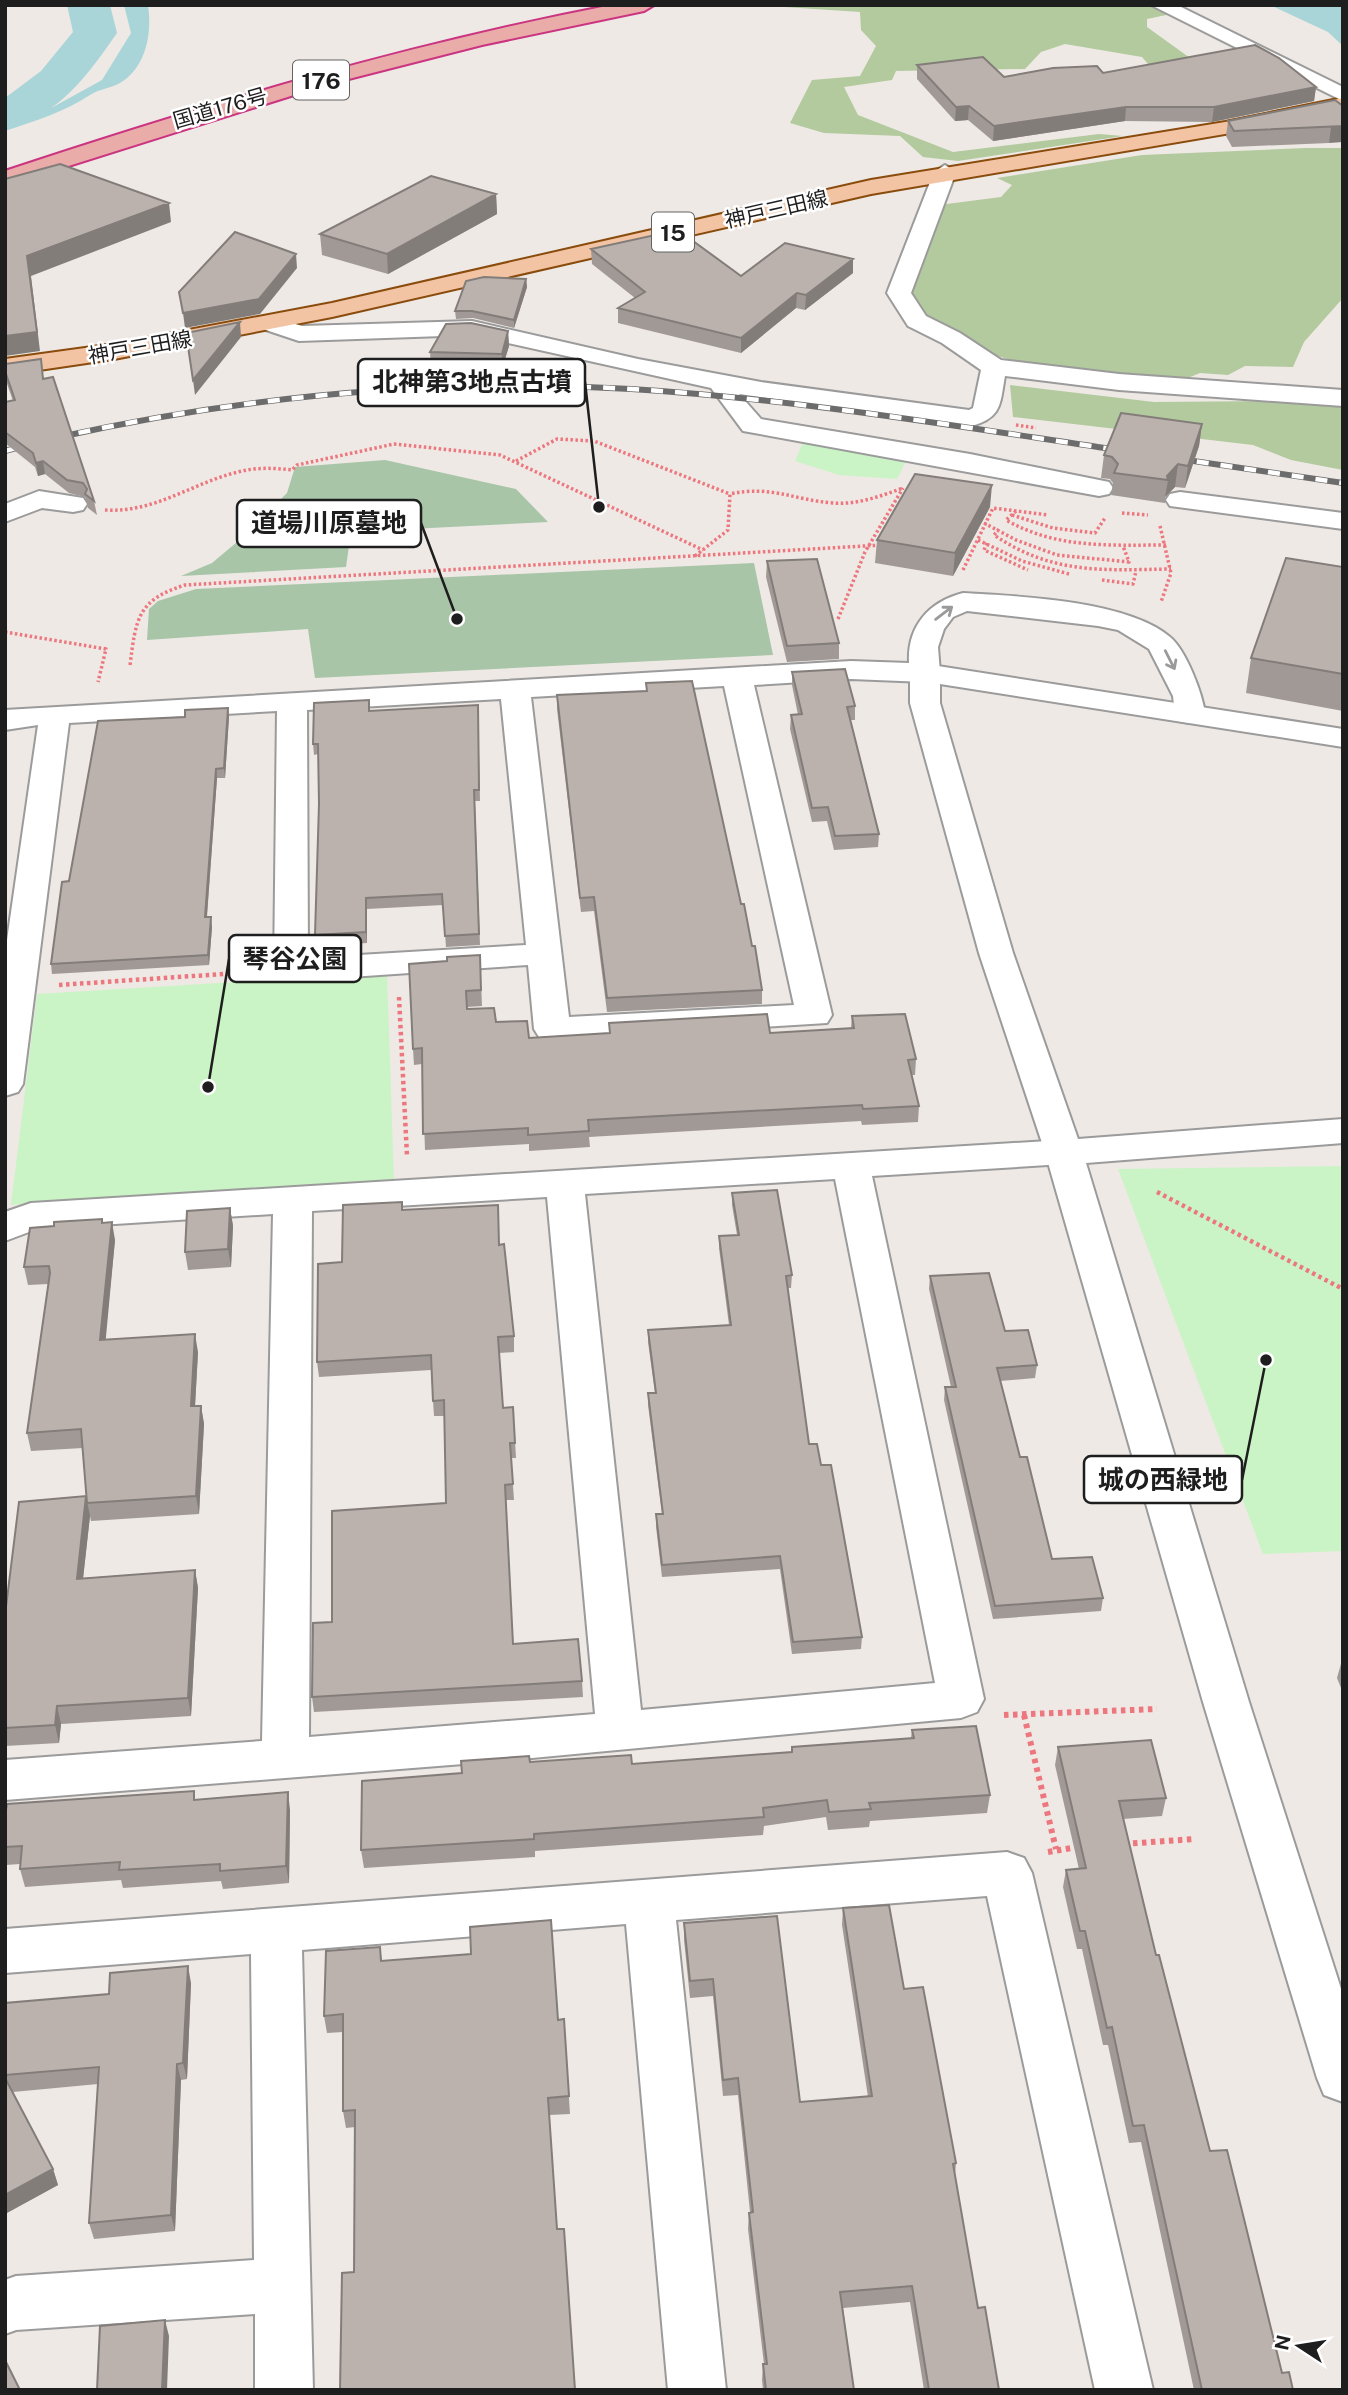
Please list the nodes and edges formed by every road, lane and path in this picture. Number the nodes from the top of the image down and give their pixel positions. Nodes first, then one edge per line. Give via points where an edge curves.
1 (581, 5) edge
2 (644, 5) edge
3 (1161, 5) edge
4 (1343, 95) edge
5 (1343, 104) edge
6 (5, 164) edge
7 (945, 173) junction
8 (5, 179) edge
9 (272, 324) junction
10 (5, 367) edge
11 (720, 382) junction
12 (990, 388) junction
13 (1343, 398) edge
14 (515, 461) junction
15 (730, 494) junction
16 (1103, 500) joint
17 (1180, 500) dead end
18 (73, 504) joint
19 (5, 514) edge
20 (1012, 515) junction
21 (1343, 521) edge
22 (1158, 522) dead end
23 (984, 523) junction
24 (999, 530) junction
25 (978, 540) junction
26 (987, 543) junction
27 (868, 545) junction
28 (883, 545) edge
29 (1166, 545) junction
30 (1123, 546) junction
31 (703, 550) junction
32 (695, 556) junction
33 (1171, 569) junction
34 (1136, 571) junction
35 (1036, 573) dead end
36 (1076, 576) dead end
37 (959, 578) edge
38 (1095, 579) dead end
39 (1160, 610) dead end
40 (838, 619) dead end
41 (5, 632) edge
42 (130, 665) dead end
43 (925, 673) junction
44 (737, 677) junction
45 (514, 690) junction
46 (292, 700) junction
47 (92, 713) junction
48 (55, 714) junction
49 (1190, 714) junction
50 (5, 720) edge
51 (1343, 738) edge
52 (542, 954) junction
53 (397, 962) junction
54 (291, 970) junction
55 (20, 988) junction
56 (5, 1084) edge
57 (1343, 1131) edge
58 (1064, 1152) junction
59 (851, 1165) junction
60 (565, 1182) junction
61 (408, 1192) junction
62 (1157, 1192) dead end
63 (293, 1200) junction
64 (9, 1220) edge
65 (1343, 1289) edge
66 (961, 1699) junction
67 (1157, 1709) dead end
68 (1024, 1715) junction
69 (620, 1731) junction
70 (285, 1759) junction
71 (5, 1780) edge
72 (1194, 1839) dead end
73 (1111, 1845) edge
74 (1083, 1847) edge
75 (1056, 1849) junction
76 (1007, 1873) junction
77 (649, 1899) junction
78 (276, 1928) junction
79 (5, 1951) edge
80 (1343, 2078) edge
81 (281, 2285) junction
82 (5, 2307) edge
83 (284, 2390) edge
84 (697, 2390) edge
85 (1124, 2390) edge

1 - 6 highway, 国道176号 / 176 via 367,53 200,99
2 - 8 highway, 国道176号 / 176 via 373,65 154,128
3 - 4 street
5 - 7 main road, 神戸三田線 / 15 via 1208,133
7 - 9 main road, 神戸三田線 / 15
7 - 12 street via 899,293 917,321 951,338
9 - 10 main road, 神戸三田線 / 15
9 - 11 street via 299,334 472,328
11 - 12 street via 958,418 977,416
11 - 16 street via 752,425 970,462
12 - 13 street via 1146,385
14 - 15 path via 556,439 594,441
14 - 18 path via 487,452 394,444 297,465 292,470 237,472 133,510 116,512
14 - 31 path
15 - 27 path via 776,489 846,503 904,488
15 - 31 path via 728,530
16 - 20 path via 1104,524 1095,533 1045,528
17 - 21 street
18 - 19 street via 38,499
20 - 23 path via 1017,511 993,508
20 - 30 path via 1006,520 1044,540
22 - 29 path
23 - 24 path
23 - 25 path
24 - 30 path via 1033,548 1078,559 1129,562
24 - 34 path via 994,535 1001,541 1049,562
25 - 26 path
25 - 37 path
26 - 35 path via 984,550
26 - 36 path via 1022,561
27 - 28 path
27 - 32 path
27 - 40 path
29 - 30 path
29 - 33 path
31 - 32 path
32 - 42 path via 185,585 156,594 140,610
33 - 34 path
33 - 39 path
34 - 38 path via 1133,584
41 - 47 path via 106,649
43 - 44 street via 852,670
43 - 49 street
43 -> 49 street via 923,647 930,627 943,611 963,602 1098,617 1127,623 1161,644 1188,696
43 - 58 street via 925,704 993,940
44 - 45 street
44 - 52 street via 814,1015 552,1028
45 - 46 street
45 - 52 street
46 - 47 street
46 - 54 street
47 - 48 street
48 - 50 street
48 - 55 street
49 - 51 street
52 - 53 street
53 - 54 street
53 - 61 path
54 - 55 path
55 - 56 street
57 - 58 street
58 - 59 street
58 - 80 street via 1226,1702
59 - 60 street
59 - 66 street
60 - 61 street
60 - 69 street
61 - 63 street
62 - 65 path
63 - 64 street
63 - 70 street
66 - 68 path via 998,1715
66 - 69 street
67 - 68 path
68 - 75 path
69 - 70 street
70 - 71 street
72 - 73 path
74 - 75 path
75 - 76 path
76 - 77 street
76 - 85 street
77 - 78 street
77 - 84 street
78 - 79 street
78 - 81 street
81 - 82 street via 102,2295
81 - 83 street

